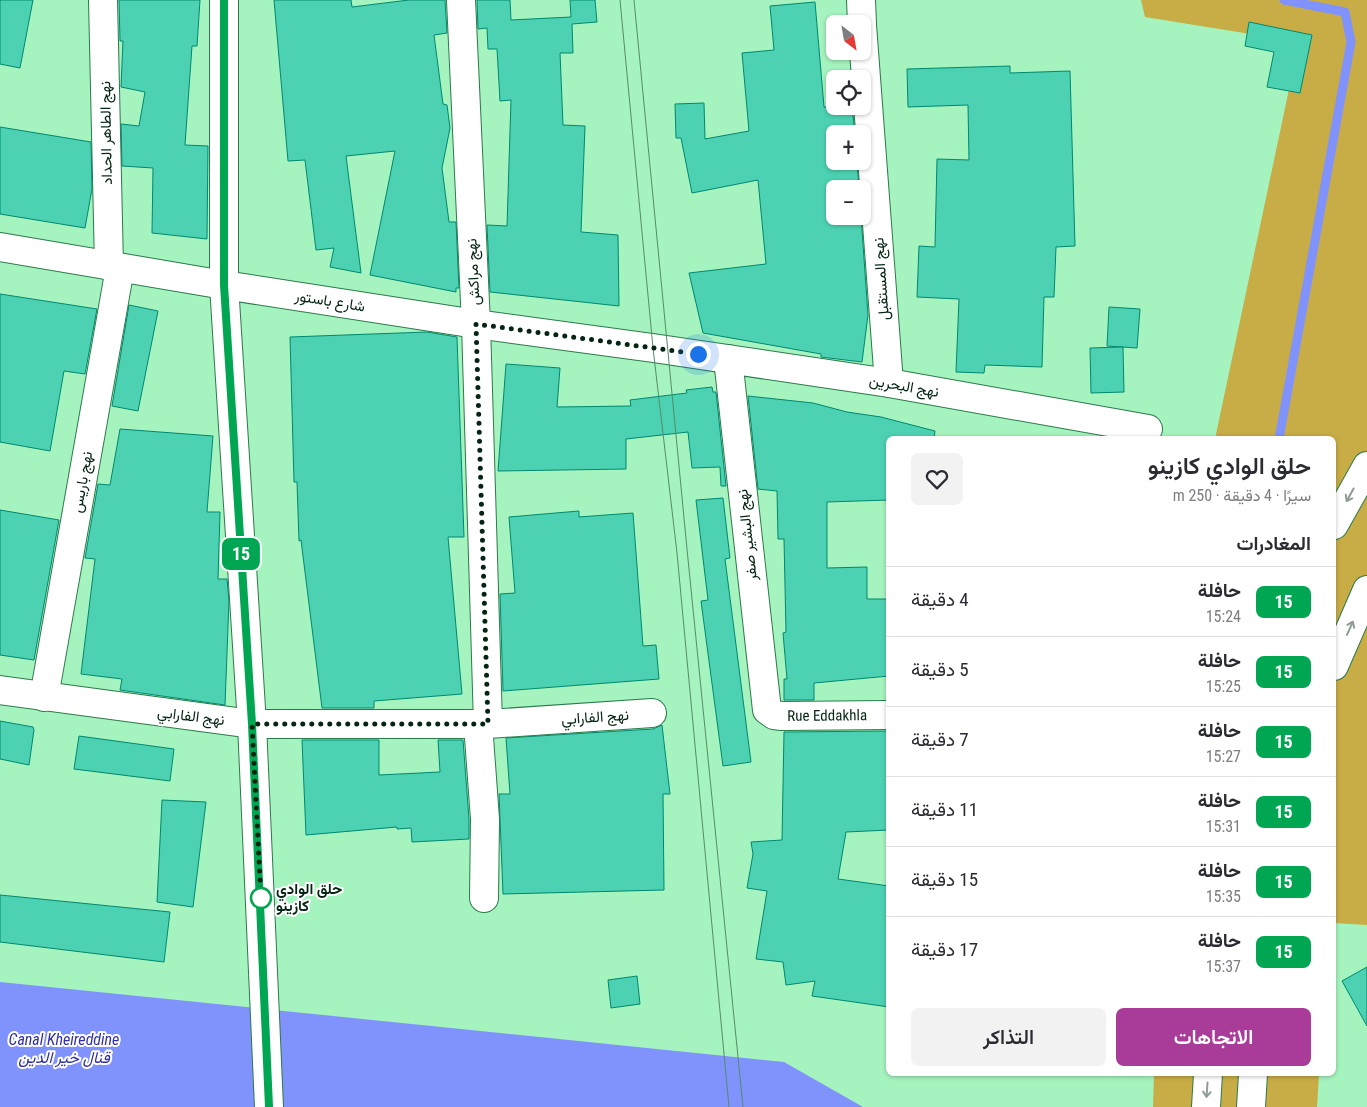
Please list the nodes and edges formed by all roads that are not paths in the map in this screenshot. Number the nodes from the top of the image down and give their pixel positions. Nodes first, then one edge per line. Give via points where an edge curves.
1 (103, 0) edge
2 (224, 0) edge
3 (461, 0) edge
4 (861, 0) edge
5 (862, 15) edge
6 (865, 60) edge
7 (0, 247) edge
8 (114, 267) junction
9 (224, 285) junction
10 (476, 324) junction
11 (660, 349) joint
12 (728, 359) junction
13 (889, 383) junction
14 (1148, 429) dead end
15 (1367, 466) edge
16 (1336, 521) edge
17 (1367, 590) edge
18 (1336, 661) edge
19 (0, 690) edge
20 (44, 697) junction
21 (767, 710) joint
22 (652, 713) dead end
23 (886, 715) edge
24 (252, 724) junction
25 (483, 724) junction
26 (484, 898) dead end
27 (1208, 1076) edge
28 (1253, 1076) edge
29 (269, 1107) edge
30 (1206, 1107) edge
31 (1251, 1107) edge

1 - 8 main road, نهج الطاهر الحداد
2 - 9 main road
3 - 10 main road, نهج مراكش
4 - 5 main road, نهج المستقبل
6 - 13 main road, نهج المستقبل
7 - 8 main road, شارع باستور
8 - 9 main road, شارع باستور
8 - 20 main road, نهج باريس
9 - 10 main road, شارع باستور
9 - 24 main road
10 - 11 main road, شارع باستور
10 - 25 main road, نهج مراكش
11 - 12 main road, نهج البحرين
12 - 13 main road, نهج البحرين
12 - 21 main road, نهج البشير صفر
13 - 14 main road, نهج البحرين
15 -> 16 main road
18 -> 17 main road
19 - 20 main road, نهج الفارابي
20 - 24 main road, نهج الفارابي
21 - 23 main road, Rue Eddakhla via 782,716
22 - 25 main road, نهج الفارابي
24 - 25 main road, نهج الفارابي
24 - 29 main road
25 - 26 main road, نهج مراكش
27 -> 30 main road
28 - 31 main road

